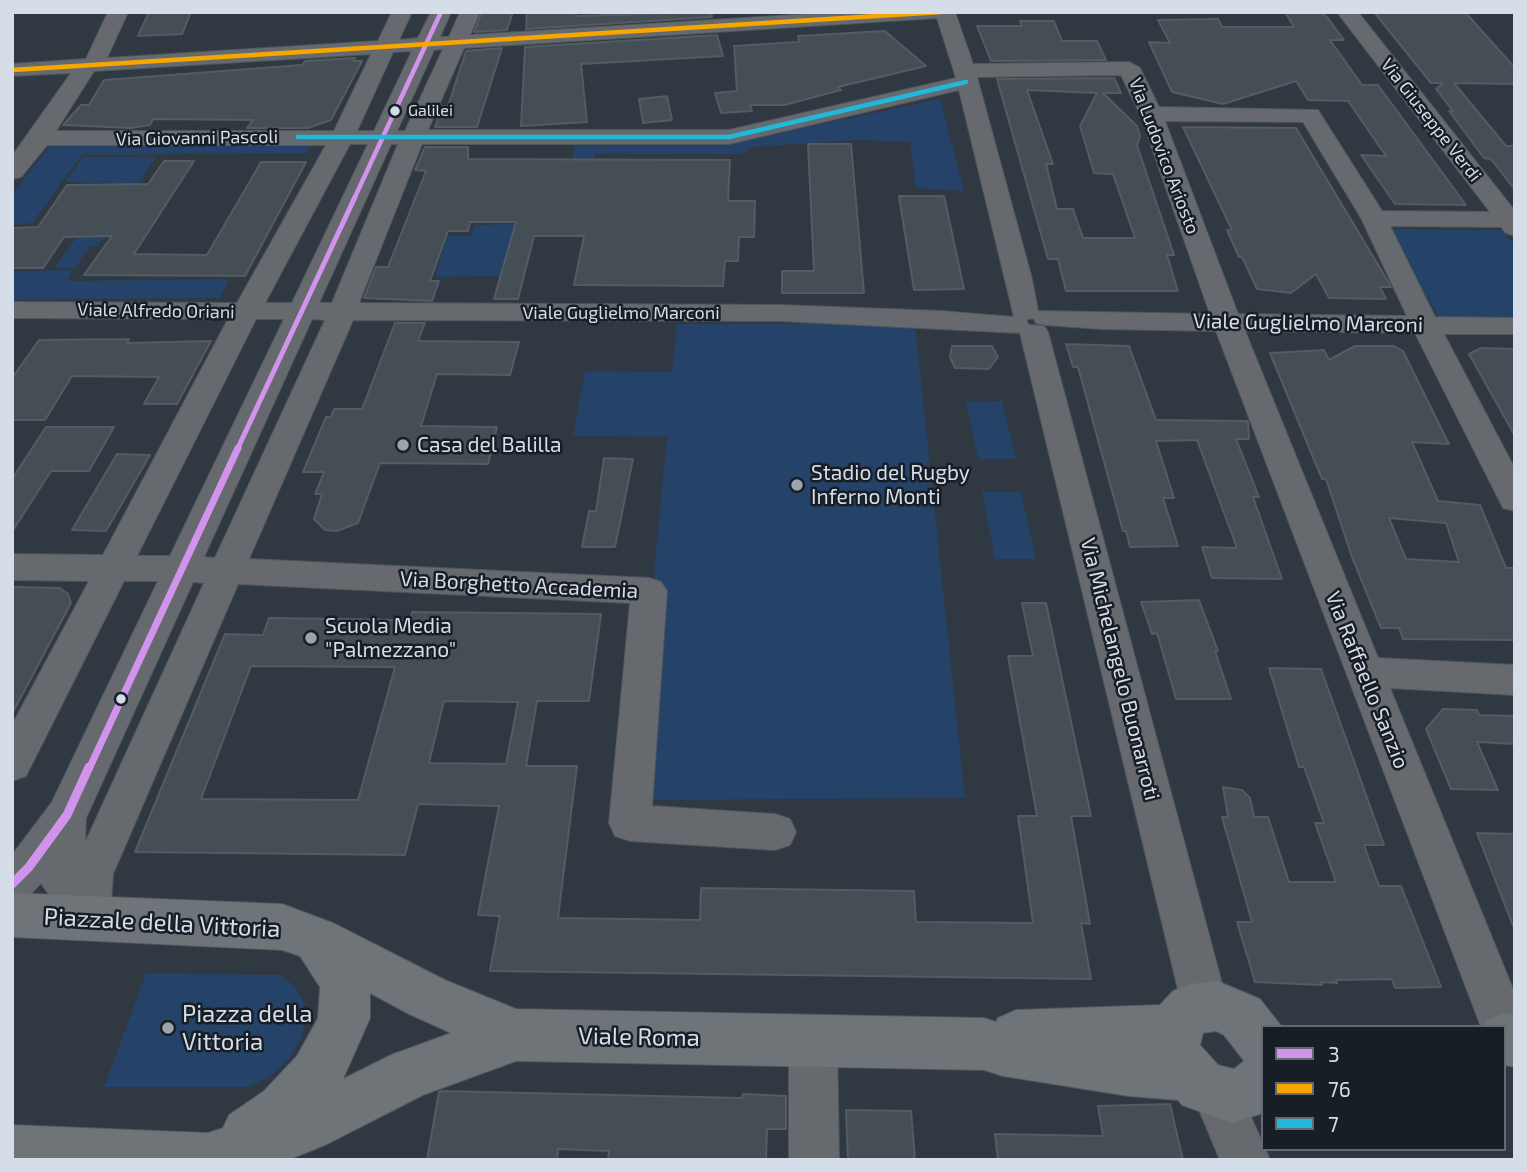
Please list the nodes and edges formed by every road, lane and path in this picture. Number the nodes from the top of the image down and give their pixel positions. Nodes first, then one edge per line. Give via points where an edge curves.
1 (118, 12) edge
2 (402, 12) edge
3 (440, 12) edge
4 (470, 12) edge
5 (943, 12) edge
6 (1347, 12) edge
7 (919, 13) edge
8 (376, 41) junction
9 (458, 41) junction
10 (426, 44) junction
11 (12, 60) edge
12 (93, 61) junction
13 (12, 70) edge
14 (965, 77) junction
15 (1151, 114) junction
16 (342, 136) junction
17 (413, 137) junction
18 (50, 138) junction
19 (382, 138) junction
20 (12, 172) edge
21 (1374, 218) junction
22 (1513, 222) edge
23 (12, 310) edge
24 (246, 312) junction
25 (342, 312) junction
26 (301, 313) junction
27 (1031, 320) junction
28 (1226, 320) junction
29 (1425, 325) junction
30 (1515, 326) edge
31 (1515, 500) edge
32 (12, 567) edge
33 (112, 568) junction
34 (181, 569) junction
35 (225, 571) junction
36 (1363, 672) junction
37 (1515, 680) edge
38 (12, 764) edge
39 (67, 815) junction
40 (775, 832) dead end
41 (12, 884) edge
42 (12, 915) edge
43 (88, 917) junction
44 (316, 939) junction
45 (1501, 1025) edge
46 (1260, 1032) edge
47 (516, 1035) junction
48 (813, 1040) junction
49 (1216, 1063) edge
50 (12, 1152) edge
51 (1243, 1152) edge
52 (208, 1160) edge
53 (814, 1160) edge

1 - 12 street
2 - 8 street
3 - 10 street
4 - 9 street
5 - 7 street
5 - 14 street, Via Michelangelo Buonarroti
6 - 22 street, Via Giuseppe Verdi
7 - 9 street
8 - 10 street
8 - 12 street
8 - 16 street
9 - 10 street
9 - 17 street
10 - 19 street
11 - 12 street
12 - 13 street
12 - 18 street
14 - 15 street, Via Ludovico Ariosto via 1129,68
14 - 17 street, Via Giovanni Pascoli via 729,137
14 - 27 street, Via Michelangelo Buonarroti
15 - 21 street via 1310,115
15 - 28 street, Via Ludovico Ariosto
16 - 18 street, Via Giovanni Pascoli
16 - 19 street, Via Giovanni Pascoli
16 - 24 street
17 - 19 street, Via Giovanni Pascoli
17 - 25 street
18 - 20 street
19 - 26 street
21 - 22 street
21 - 29 street
23 - 24 street, Viale Alfredo Oriani
24 - 26 street, Viale Alfredo Oriani
24 - 33 street
25 - 26 street, Viale Guglielmo Marconi
25 - 27 street, Viale Guglielmo Marconi via 781,313
25 - 35 street
26 - 34 street
27 - 28 street, Viale Guglielmo Marconi via 1073,327 1101,321
27 - 49 street, Via Michelangelo Buonarroti
28 - 29 street, Viale Guglielmo Marconi
28 - 36 street, Via Raffaello Sanzio
29 - 30 street, Viale Guglielmo Marconi
29 - 31 street
32 - 33 street, Via Borghetto Accademia
33 - 34 street, Via Borghetto Accademia
33 - 38 street
34 - 35 street, Via Borghetto Accademia
34 - 39 street
35 - 40 street, Via Borghetto Accademia via 649,591 630,823
35 - 43 street via 92,874
36 - 37 street
36 - 45 street, Via Raffaello Sanzio
39 - 41 street
39 - 43 street via 61,880
42 - 43 main road, Piazzale della Vittoria
43 - 44 main road, Piazzale della Vittoria via 282,927
44 - 47 main road, Viale Roma via 427,997
44 - 52 main road via 345,982 344,1018 335,1043 316,1075 283,1110
46 - 49 main road, Viale Roma via 1230,1010
47 - 48 main road, Viale Roma
47 - 52 main road via 410,1074 306,1126
48 - 49 main road, Viale Roma via 985,1044 1128,1070
48 - 53 street
49 - 51 street, Via Michelangelo Buonarroti
50 - 52 main road

